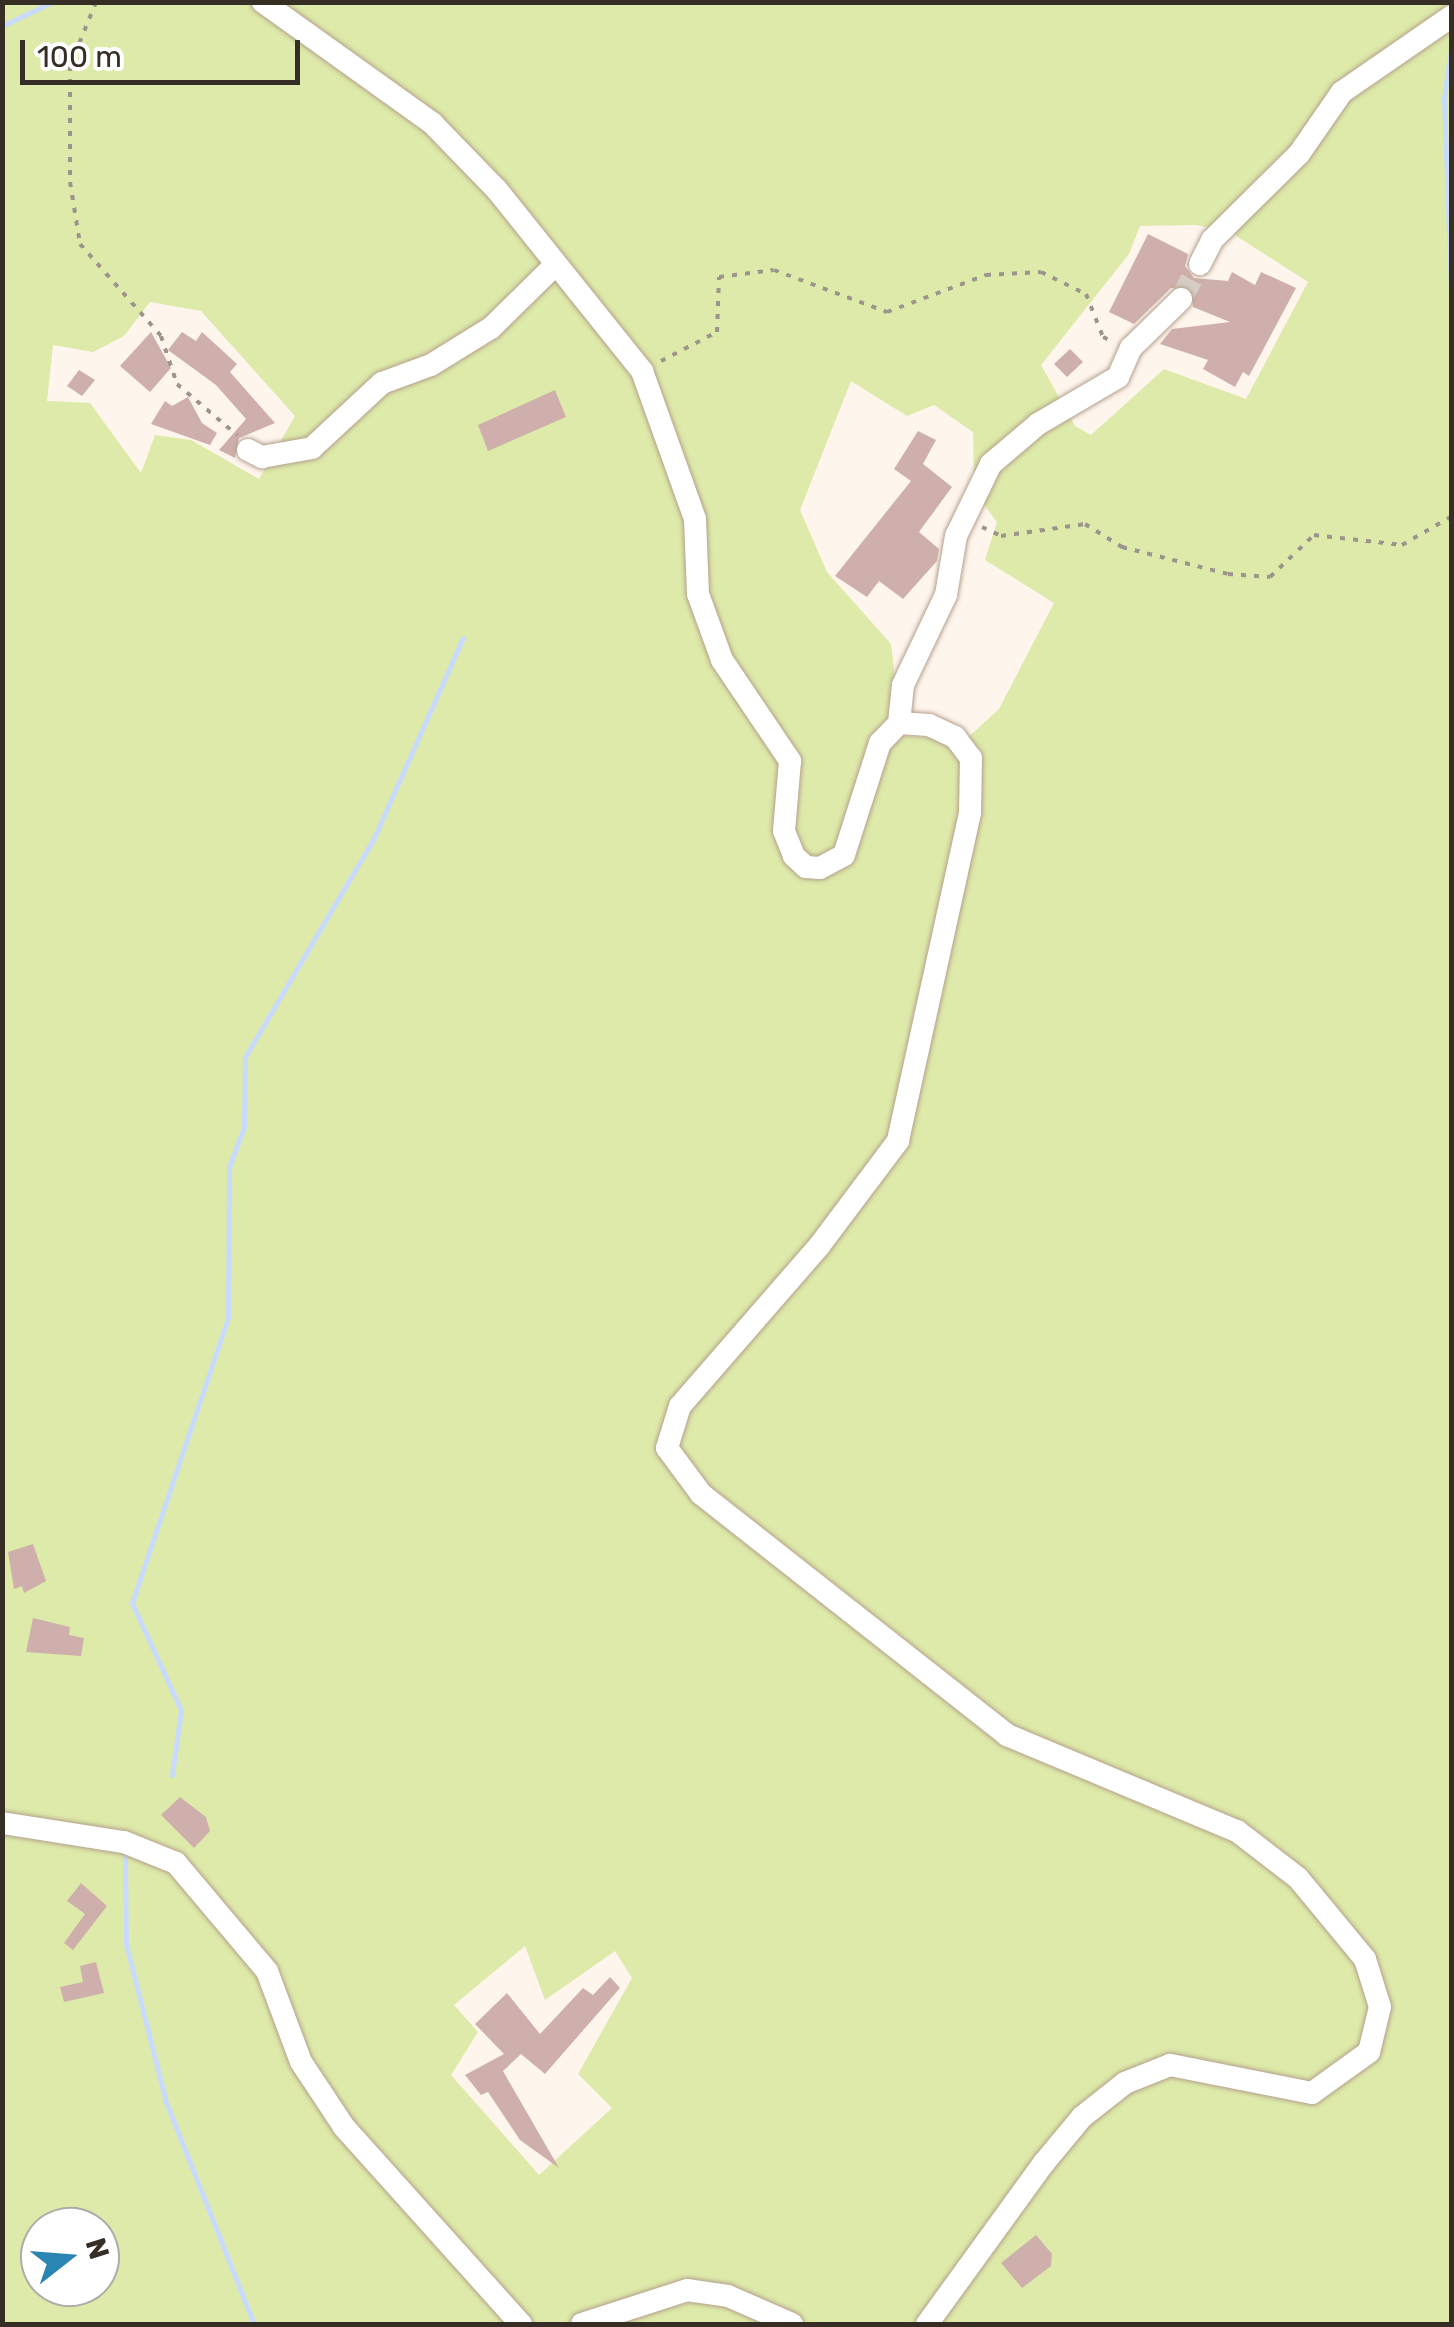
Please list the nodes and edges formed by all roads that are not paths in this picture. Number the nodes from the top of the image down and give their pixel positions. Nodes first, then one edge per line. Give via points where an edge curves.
1 (270, 6) edge
2 (1452, 16) edge
3 (1200, 264) tunnel mouth
4 (553, 267) junction
5 (1182, 299) tunnel mouth
6 (248, 450) road end
7 (899, 723) junction
8 (2, 1823) edge
9 (521, 2324) edge
10 (582, 2324) edge
11 (792, 2324) edge
12 (926, 2324) edge

1 - 4 street via 432,123 497,190
2 - 3 street via 1342,92 1299,154 1212,240
4 - 6 street via 491,328 431,365 382,382 312,448 262,457
4 - 7 street via 642,371 695,519 698,594 722,660 790,761 784,830 806,867 833,866 844,854 880,743
5 - 7 street via 1131,348 1118,377 1038,424 992,464 964,520 946,595 903,684
7 - 12 street via 929,725 955,738 972,758 970,813 898,1141 820,1245 680,1406 667,1448 701,1494 1007,1735 1237,1831 1298,1878 1365,1958 1380,2007 1370,2052 1312,2093 1170,2064 1125,2082 1053,2152
8 - 9 street via 124,1842 176,1863 267,1970 300,2062 344,2127
10 - 11 street via 687,2290 728,2296

